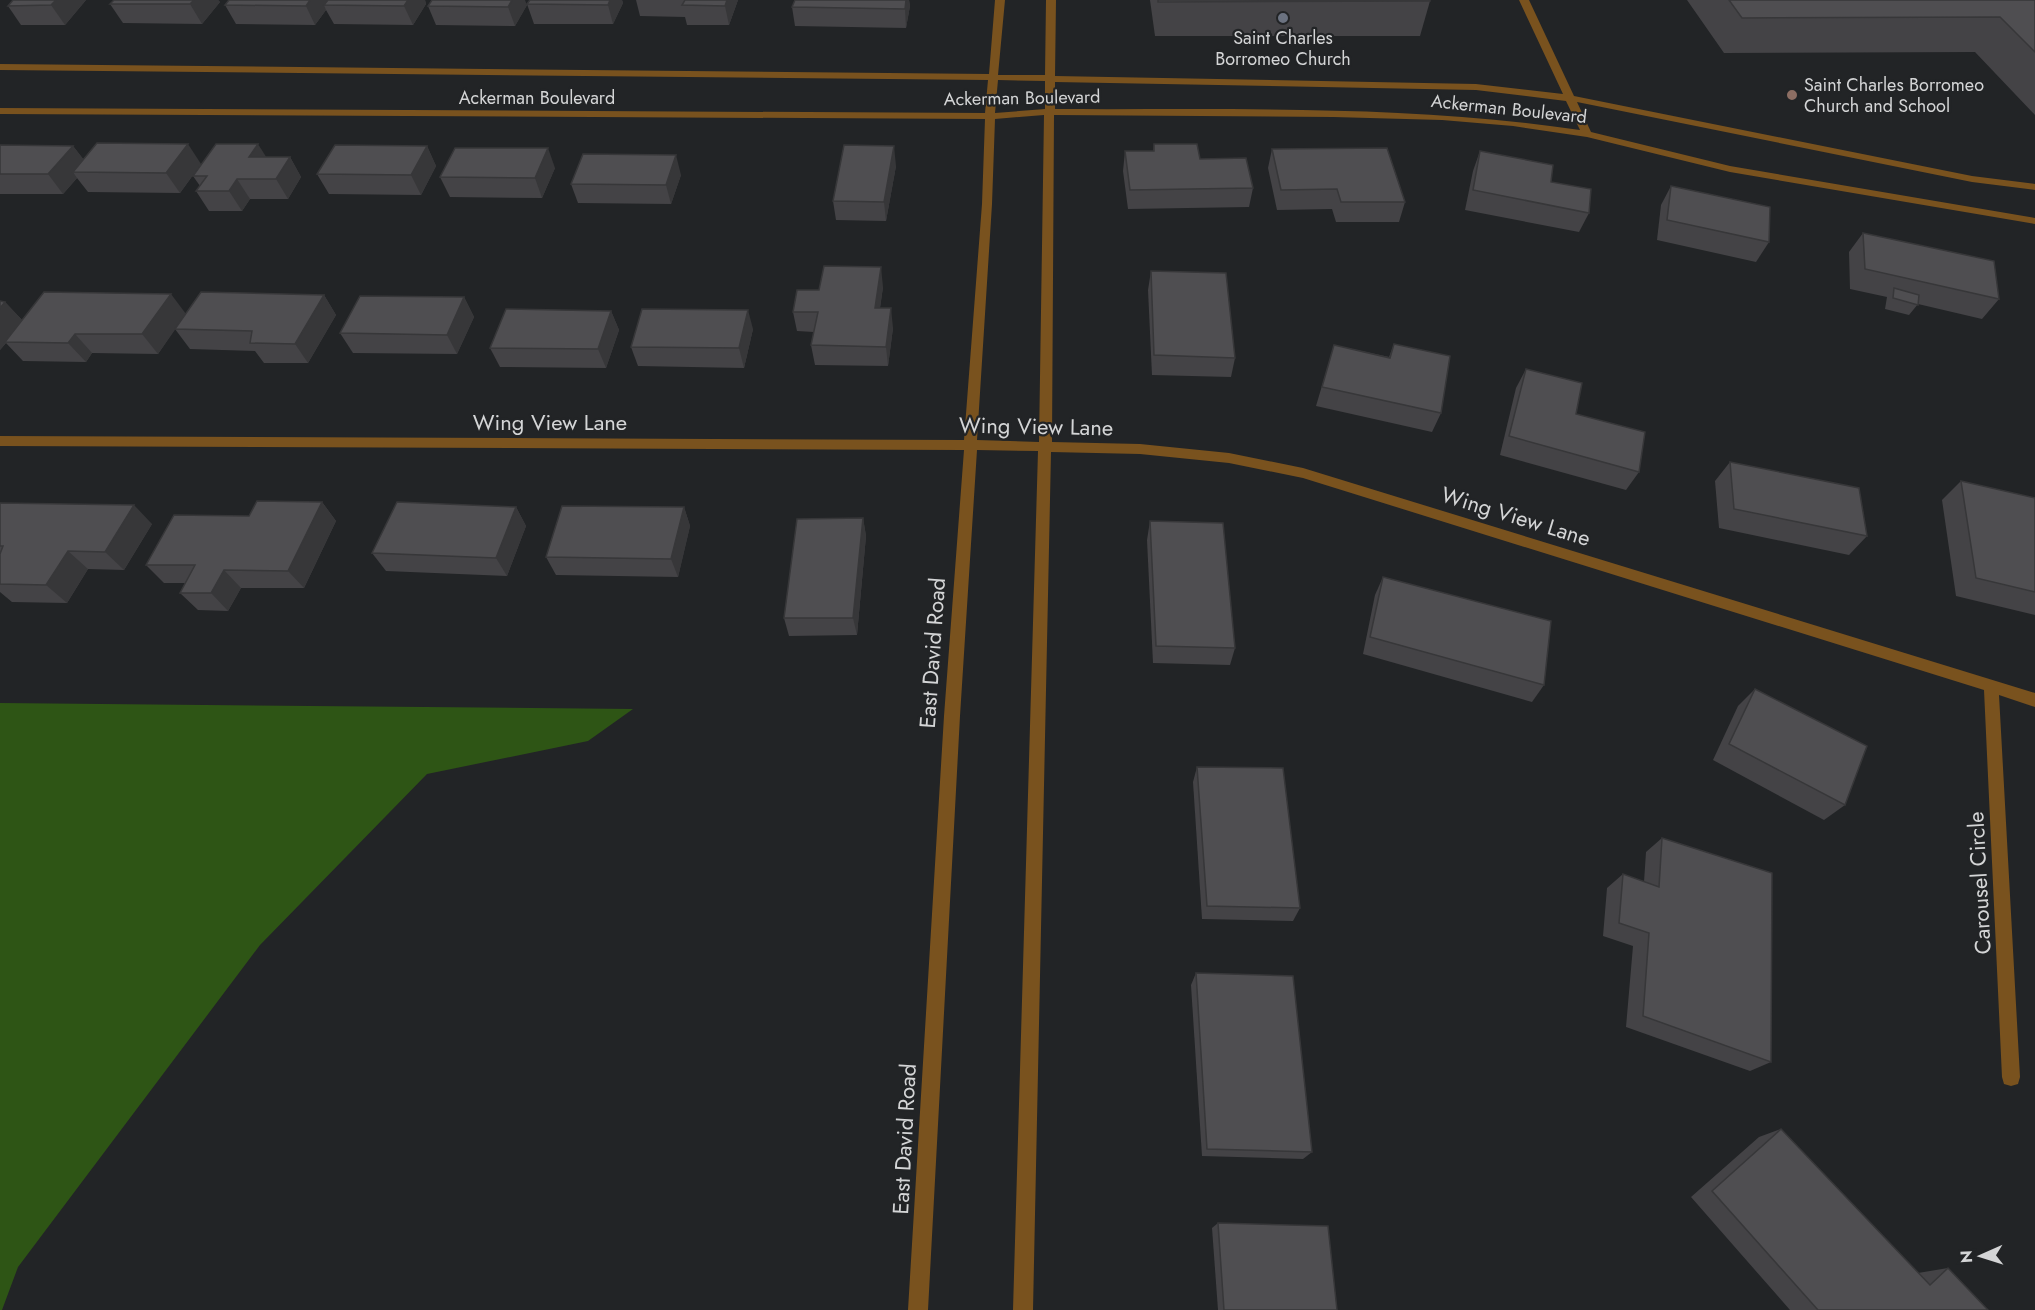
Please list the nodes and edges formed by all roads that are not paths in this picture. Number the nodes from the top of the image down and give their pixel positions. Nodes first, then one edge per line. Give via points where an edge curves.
1 (1000, 0) edge
2 (1051, 0) edge
3 (1524, 0) edge
4 (0, 67) edge
5 (994, 78) junction
6 (1050, 79) junction
7 (1569, 98) junction
8 (0, 111) edge
9 (1050, 112) junction
10 (990, 116) junction
11 (1587, 134) junction
12 (2035, 187) edge
13 (2035, 220) edge
14 (0, 441) edge
15 (971, 445) junction
16 (1045, 448) junction
17 (1991, 686) junction
18 (2035, 700) edge
19 (2011, 1077) dead end
20 (918, 1310) edge
21 (1023, 1310) edge

1 - 5 street, East David Road
2 - 6 street
3 - 7 street
4 - 5 street, Ackerman Boulevard
5 - 6 street, Ackerman Boulevard
5 - 10 street, East David Road
6 - 7 street, Ackerman Boulevard via 1476,87
6 - 9 street
7 - 11 street
7 - 12 street, Ackerman Boulevard via 1972,179
8 - 10 street, Ackerman Boulevard
9 - 10 street, Ackerman Boulevard
9 - 11 street, Ackerman Boulevard via 1442,117
9 - 16 street
10 - 15 street, East David Road
11 - 13 street, Ackerman Boulevard via 1730,169
14 - 15 street, Wing View Lane
15 - 16 street, Wing View Lane
15 - 20 street, East David Road via 951,716
16 - 17 street, Wing View Lane via 1162,451 1303,472
16 - 21 street
17 - 18 street, Wing View Lane
17 - 19 street, Carousel Circle

